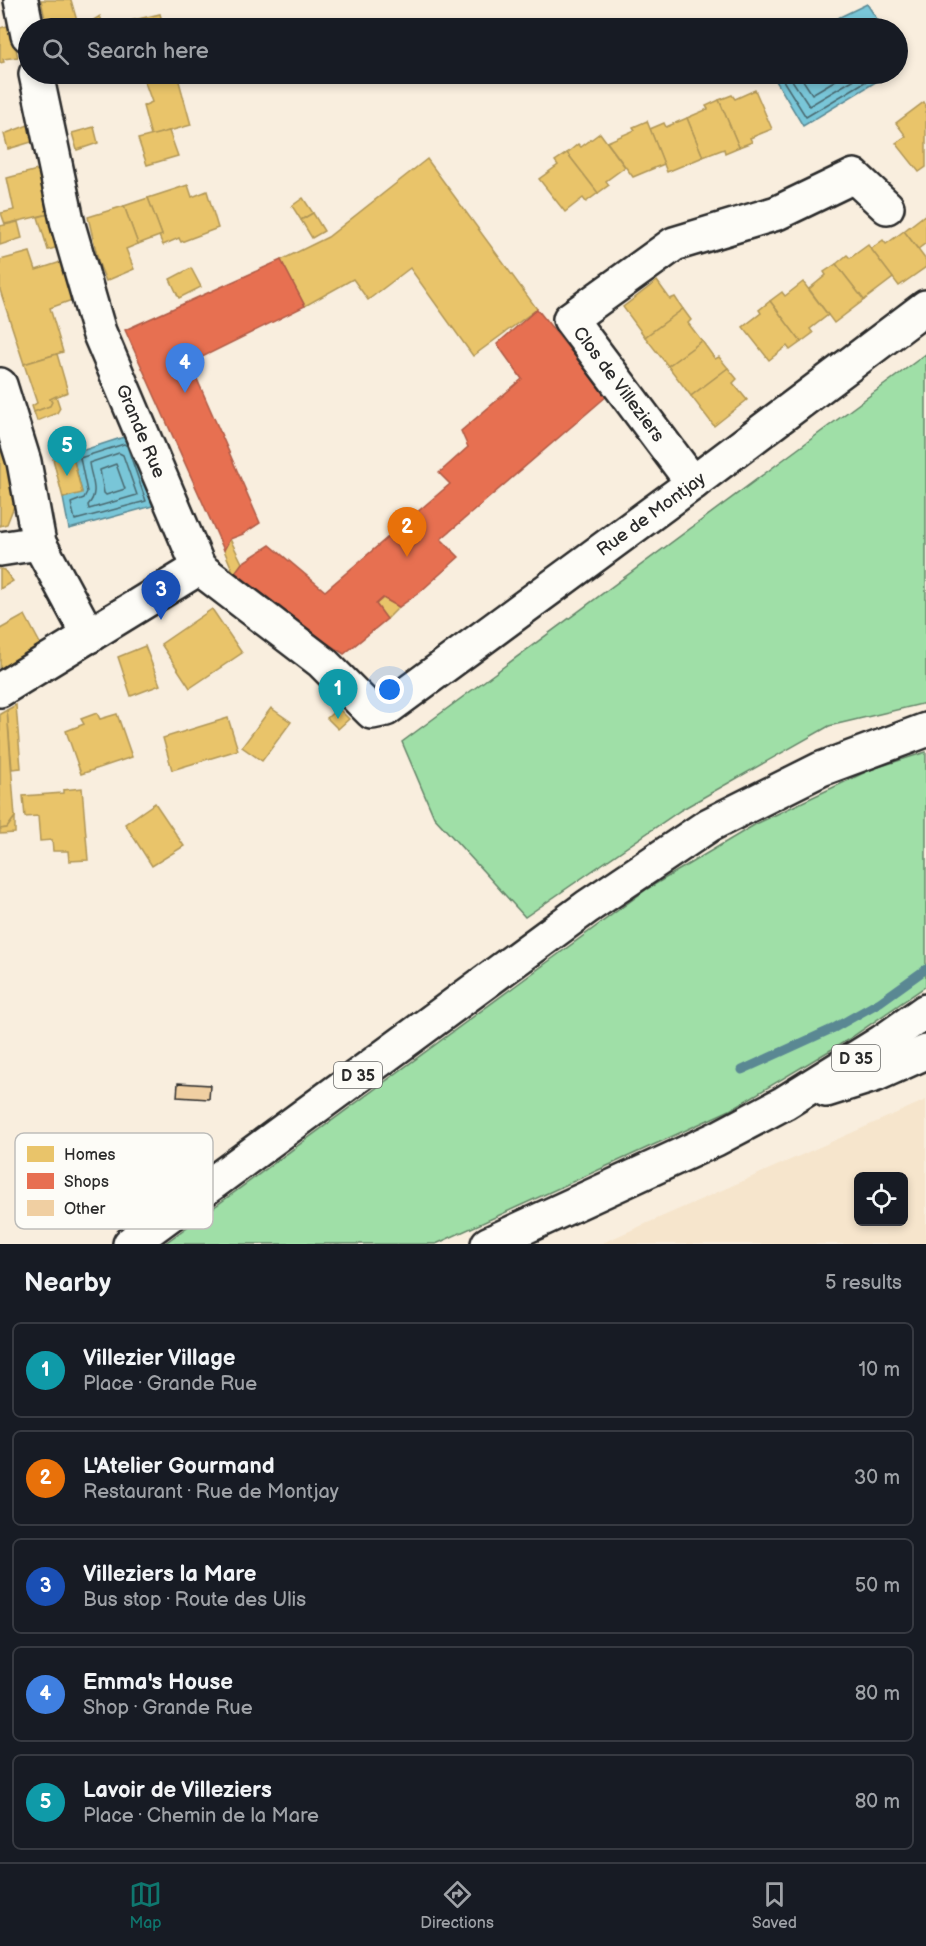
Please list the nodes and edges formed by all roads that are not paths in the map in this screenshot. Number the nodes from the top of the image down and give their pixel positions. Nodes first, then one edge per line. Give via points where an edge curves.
1 (21, 0) edge
2 (25, 18) edge
3 (38, 84) edge
4 (887, 207) dead end
5 (926, 307) edge
6 (0, 385) edge
7 (693, 483) junction
8 (39, 543) junction
9 (0, 549) edge
10 (199, 568) junction
11 (89, 636) junction
12 (0, 690) edge
13 (372, 712) joint
14 (926, 730) edge
15 (926, 1011) edge
16 (926, 1052) edge
17 (784, 1103) junction
18 (213, 1183) edge
19 (150, 1229) edge
20 (130, 1244) edge
21 (488, 1244) edge

1 - 2 street
3 - 10 street, Grande Rue via 68,225 99,332
4 - 7 street, Clos de Villeziers via 854,176 777,213 674,244 570,319
5 - 7 street, Rue de Montjay
6 - 8 street via 24,462
7 - 13 street, Rue de Montjay via 386,709
8 - 9 street
8 - 11 street
10 - 11 street
10 - 13 street, Grande Rue via 322,662
11 - 12 street
14 - 18 street, D 35 via 821,769 709,825 587,907
15 - 17 street, D 35
16 - 17 street via 876,1074
17 - 21 street, D 35 via 716,1139
19 - 20 street, D 35

